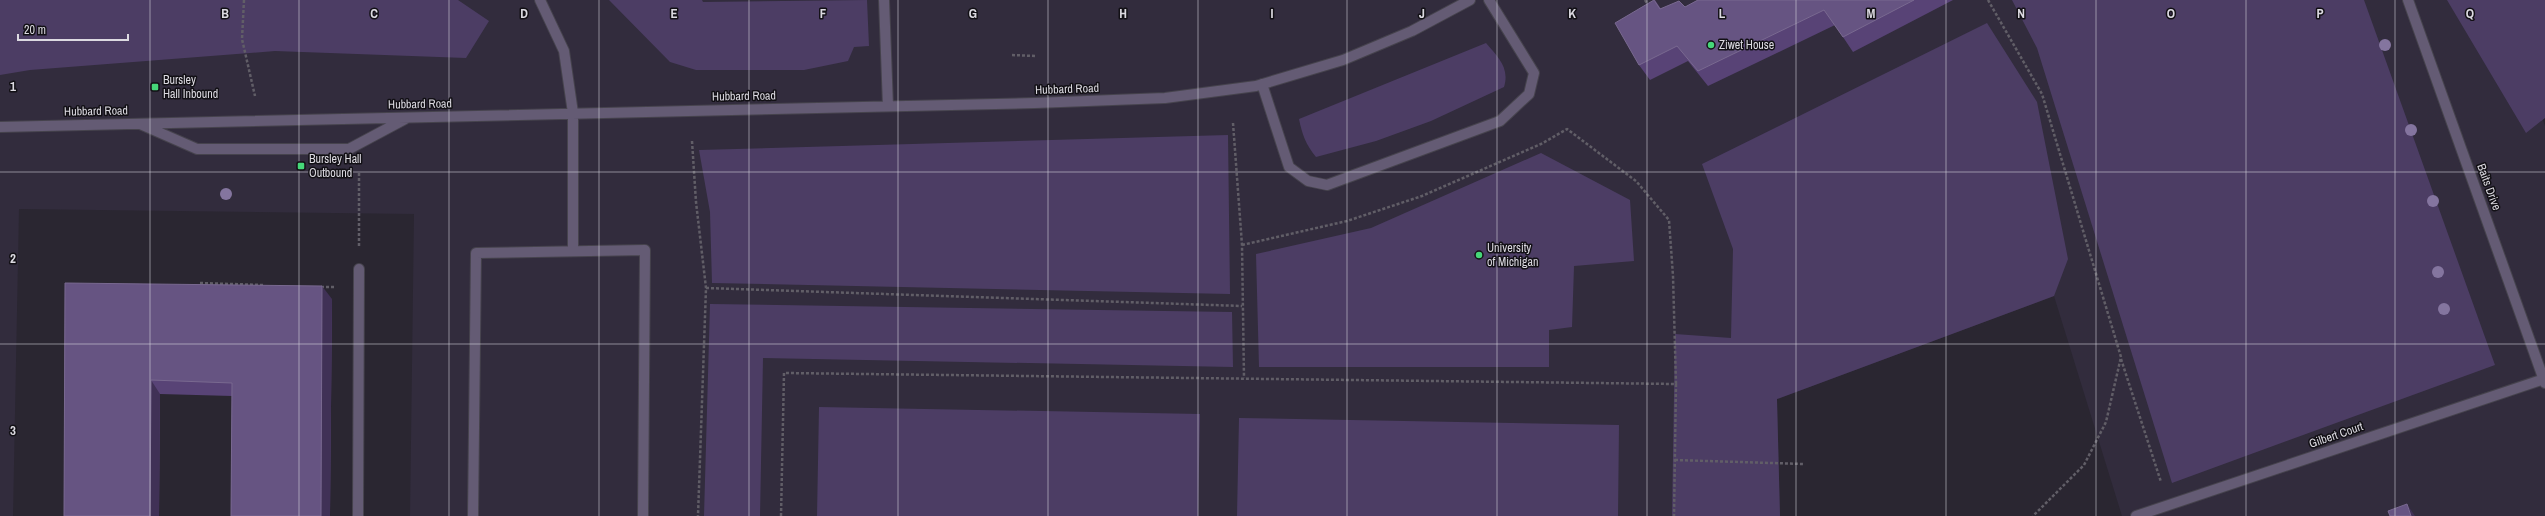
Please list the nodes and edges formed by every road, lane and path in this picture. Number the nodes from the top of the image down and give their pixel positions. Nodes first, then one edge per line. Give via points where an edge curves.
1 (244, 0) edge
2 (540, 0) edge
3 (884, 0) edge
4 (1470, 0) edge
5 (1488, 0) edge
6 (1645, 0) edge
7 (1988, 0) edge
8 (2408, 0) edge
9 (1651, 11) edge
10 (1012, 56) dead end
11 (1036, 56) dead end
12 (1262, 84) junction
13 (888, 106) junction
14 (573, 113) junction
15 (408, 117) junction
16 (260, 120) junction
17 (137, 123) junction
18 (1233, 123) dead end
19 (0, 127) edge
20 (692, 141) dead end
21 (359, 170) dead end
22 (1242, 245) junction
23 (573, 251) junction
24 (359, 269) joint
25 (269, 285) edge
26 (315, 286) edge
27 (359, 288) junction
28 (706, 288) junction
29 (200, 290) edge
30 (1242, 306) junction
31 (2121, 357) junction
32 (1244, 378) junction
33 (2544, 381) edge
34 (1676, 384) junction
35 (1675, 460) junction
36 (1803, 464) dead end
37 (2169, 505) junction
38 (358, 516) edge
39 (473, 516) edge
40 (643, 516) edge
41 (698, 516) edge
42 (781, 516) edge
43 (1674, 516) edge
44 (2033, 516) edge
45 (2136, 516) edge

1 - 16 path via 242,39
2 - 14 street via 564,51
3 - 13 street
4 - 12 street, Hubbard Road via 1412,31 1343,60
5 - 12 street via 1534,72 1529,94 1500,121 1327,185 1308,181 1289,167
6 - 9 path
7 - 31 path via 2042,94
8 - 33 street, Baits Drive
10 - 11 path
12 - 13 street, Hubbard Road via 1165,98
13 - 14 street, Hubbard Road
14 - 15 street, Hubbard Road
14 - 23 street
15 - 16 street, Hubbard Road
15 - 17 street via 349,149 197,149
16 - 17 street, Hubbard Road
17 - 19 street, Hubbard Road
18 - 22 path
20 - 28 path
21 - 24 path
22 - 30 path
22 - 34 path via 1347,221 1422,196 1541,144 1567,129 1636,181 1669,220
23 - 39 street via 476,253
23 - 40 street via 645,250
24 - 27 street
25 - 29 path via 200,283
26 - 27 path
27 - 38 street
28 - 30 path
28 - 41 path
30 - 32 path
31 - 37 path
31 - 44 path via 2106,422 2084,465
32 - 34 path
32 - 42 path via 784,373
33 - 37 street, Gilbert Court
34 - 35 path
35 - 36 path
35 - 43 path
37 - 45 street, Gilbert Court

